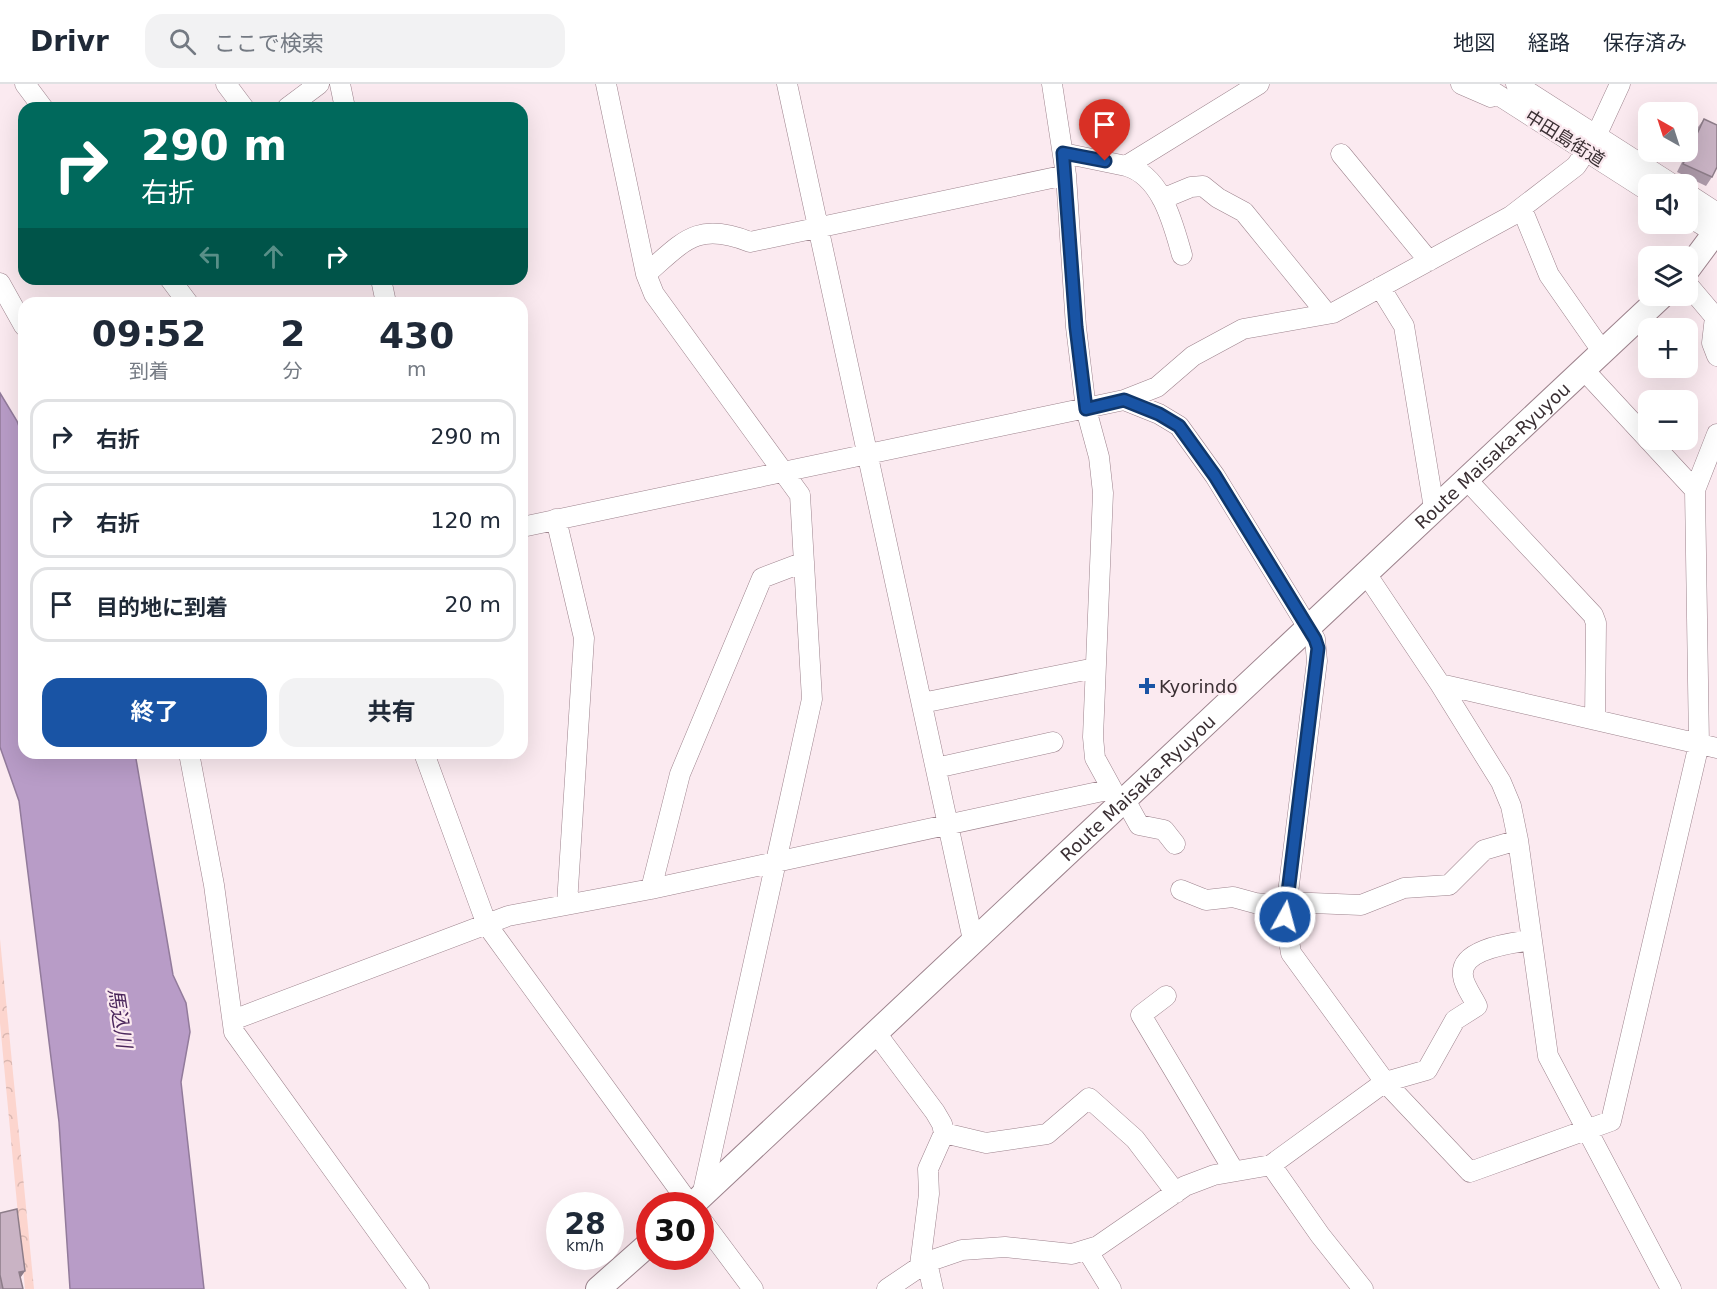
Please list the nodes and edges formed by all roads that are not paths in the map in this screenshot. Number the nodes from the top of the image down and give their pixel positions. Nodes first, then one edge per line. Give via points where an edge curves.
1 (25, 84) edge
2 (226, 84) edge
3 (319, 84) edge
4 (340, 84) edge
5 (606, 84) edge
6 (787, 84) edge
7 (1052, 84) edge
8 (1259, 84) edge
9 (1461, 84) edge
10 (1481, 84) edge
11 (1515, 84) edge
12 (1620, 84) edge
13 (38, 102) edge
14 (240, 102) edge
15 (295, 102) edge
16 (344, 102) edge
17 (1519, 109) junction
18 (1591, 143) junction
19 (1063, 153) junction
20 (1341, 154) dead end
21 (1126, 166) junction
22 (1652, 174) edge
23 (1066, 175) junction
24 (1638, 183) edge
25 (1162, 199) junction
26 (1698, 205) edge
27 (1522, 209) junction
28 (1698, 220) edge
29 (818, 227) junction
30 (1717, 227) edge
31 (1182, 255) dead end
32 (1698, 255) edge
33 (1429, 261) junction
34 (646, 274) junction
35 (0, 283) edge
36 (1380, 287) junction
37 (1698, 297) edge
38 (1651, 306) edge
39 (1327, 314) junction
40 (18, 315) edge
41 (1602, 351) junction
42 (1717, 356) edge
43 (1583, 369) junction
44 (1124, 400) junction
45 (1086, 409) junction
46 (1717, 434) edge
47 (868, 456) junction
48 (782, 473) junction
49 (1466, 479) junction
50 (1695, 490) junction
51 (1434, 508) junction
52 (556, 519) junction
53 (528, 526) edge
54 (804, 562) junction
55 (1365, 572) junction
56 (1306, 627) junction
57 (1095, 668) junction
58 (1440, 684) junction
59 (922, 703) junction
60 (1595, 720) junction
61 (1053, 742) dead end
62 (1708, 746) edge
63 (190, 759) edge
64 (426, 759) edge
65 (936, 768) junction
66 (1118, 797) junction
67 (948, 824) junction
68 (1518, 840) junction
69 (1175, 844) dead end
70 (776, 861) junction
71 (651, 889) junction
72 (1181, 890) dead end
73 (567, 904) junction
74 (1286, 904) junction
75 (487, 925) junction
76 (973, 940) junction
77 (1531, 940) junction
78 (1166, 996) dead end
79 (233, 1020) junction
80 (876, 1033) junction
81 (1385, 1082) junction
82 (1587, 1129) junction
83 (944, 1133) junction
84 (1271, 1165) junction
85 (1234, 1171) junction
86 (685, 1192) edge
87 (698, 1192) edge
88 (710, 1192) edge
89 (1176, 1193) junction
90 (714, 1233) edge
91 (1087, 1250) junction
92 (636, 1255) edge
93 (923, 1264) junction
94 (418, 1289) edge
95 (598, 1289) edge
96 (753, 1289) edge
97 (887, 1289) edge
98 (933, 1289) edge
99 (1112, 1289) edge
100 (1364, 1289) edge
101 (1671, 1289) edge

1 - 13 street
2 - 14 street
3 - 15 street
4 - 16 street
5 - 34 street
6 - 29 street
7 - 19 street
8 - 21 street
9 - 17 street
10 - 17 street, 中田島街道
11 - 18 street
12 - 18 street
17 - 18 street, 中田島街道
18 - 22 street
18 - 24 street, 中田島街道
18 - 27 street via 1576,166
19 - 21 street
19 - 23 street
20 - 33 street
21 - 25 street via 1136,169
23 - 29 street
23 - 45 street
25 - 31 street
25 - 39 street via 1203,186 1244,212
26 - 30 street
27 - 33 street
27 - 41 street via 1549,275
28 - 30 street
29 - 34 street via 750,242 715,232 694,235
29 - 47 street
30 - 32 main road
33 - 36 street
34 - 48 street via 654,294
35 - 40 street
36 - 39 street
36 - 51 street via 1404,326
37 - 42 street via 1715,317 1712,343
38 - 41 main road, Route Maisaka-Ryuyou
39 - 44 street via 1243,329 1192,357 1157,387
41 - 43 main road, Route Maisaka-Ryuyou
43 - 49 main road, Route Maisaka-Ryuyou
43 - 50 street
44 - 45 street
44 - 56 street via 1179,426 1215,476
45 - 47 street
45 - 57 street via 1099,457 1103,493
46 - 50 street
47 - 48 street
47 - 59 street
48 - 52 street
48 - 54 street via 800,495
49 - 51 main road, Route Maisaka-Ryuyou
49 - 60 street via 1593,615
50 - 62 street
51 - 55 main road, Route Maisaka-Ryuyou
52 - 53 street
52 - 73 street via 584,638
54 - 70 street via 812,699
54 - 71 street via 762,578 680,774
55 - 56 main road, Route Maisaka-Ryuyou
55 - 58 street
56 - 66 main road, Route Maisaka-Ryuyou
56 - 74 street via 1318,648 1317,662
57 - 59 street
57 - 66 street via 1095,758
58 - 60 street
58 - 68 street via 1501,782
59 - 65 street
60 - 62 street
61 - 65 street
62 - 82 street via 1611,1121
63 - 79 street via 214,885
64 - 75 street
65 - 67 street
66 - 67 street
66 - 69 street via 1140,825 1164,830
66 - 76 main road, Route Maisaka-Ryuyou
67 - 70 street
67 - 76 street
68 - 74 street via 1484,850 1449,885 1404,888 1361,905
68 - 77 street
70 - 71 street
70 - 87 street
71 - 73 street
72 - 74 street via 1206,900 1233,897 1255,903
73 - 75 street via 508,915
74 - 81 street via 1285,934 1290,953
75 - 79 street
75 - 86 street
76 - 80 main road, Route Maisaka-Ryuyou
77 - 81 street via 1484,949 1465,964 1462,976 1477,1006 1455,1020 1427,1071
77 - 82 street via 1548,1056
78 - 85 street via 1141,1015
79 - 94 street via 234,1032
80 - 83 street via 935,1112
80 - 88 main road, Route Maisaka-Ryuyou
81 - 82 street via 1470,1172
81 - 84 street
82 - 101 street
83 - 89 street via 986,1143 1047,1134 1089,1098 1135,1139
83 - 93 street via 928,1169 930,1194
84 - 85 street
84 - 100 street via 1320,1236
85 - 89 street via 1214,1175
89 - 91 street via 1116,1235
90 - 96 street
91 - 93 street via 1072,1254 983,1248 962,1250
91 - 99 street
92 - 95 main road
93 - 97 street
93 - 98 street

